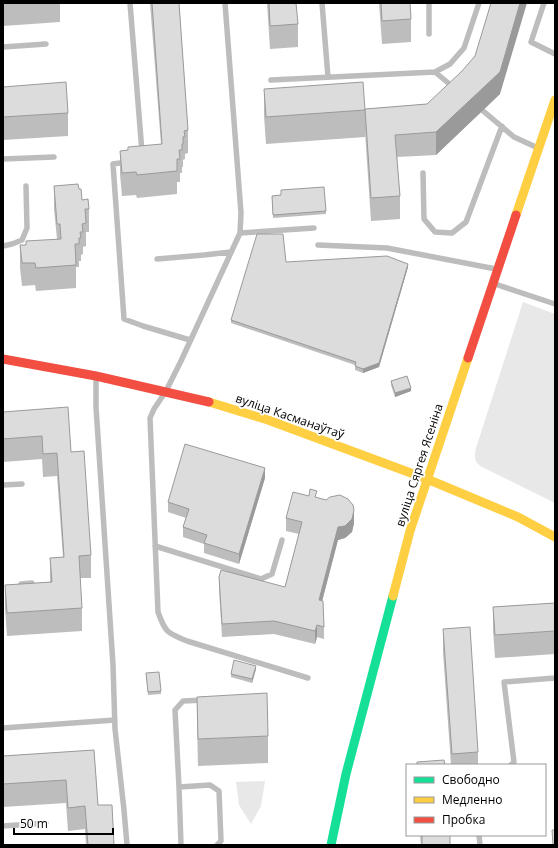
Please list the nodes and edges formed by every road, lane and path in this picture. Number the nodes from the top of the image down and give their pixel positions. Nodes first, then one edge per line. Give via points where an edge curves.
1 (130, 3) edge
2 (224, 3) edge
3 (322, 3) edge
4 (429, 3) edge
5 (479, 3) edge
6 (544, 3) edge
7 (429, 34) dead end
8 (46, 44) dead end
9 (3, 47) edge
10 (555, 54) edge
11 (435, 72) junction
12 (328, 77) junction
13 (271, 80) dead end
14 (456, 90) edge
15 (555, 100) edge
16 (482, 110) edge
17 (502, 126) junction
18 (538, 148) junction
19 (54, 157) dead end
20 (3, 159) edge
21 (143, 161) edge
22 (136, 162) edge
23 (422, 173) dead end
24 (26, 186) dead end
25 (314, 228) dead end
26 (240, 233) junction
27 (318, 245) dead end
28 (3, 246) edge
29 (231, 252) junction
30 (157, 258) dead end
31 (498, 269) junction
32 (493, 284) junction
33 (555, 304) edge
34 (190, 340) junction
35 (3, 359) edge
36 (96, 376) junction
37 (166, 391) junction
38 (427, 479) junction
39 (22, 484) dead end
40 (3, 485) edge
41 (555, 537) edge
42 (282, 540) dead end
43 (155, 546) junction
44 (32, 583) edge
45 (15, 585) edge
46 (308, 678) dead end
47 (555, 678) edge
48 (212, 699) edge
49 (115, 720) junction
50 (3, 728) edge
51 (511, 764) edge
52 (179, 787) junction
53 (46, 823) dead end
54 (3, 826) edge
55 (127, 845) edge
56 (182, 845) edge
57 (217, 845) edge
58 (331, 845) edge

1 - 21 lane
2 - 26 lane via 241,213
3 - 12 lane
4 - 7 lane
5 - 11 lane via 464,48 450,64
6 - 10 lane via 531,42
8 - 9 lane
11 - 12 lane
11 - 14 lane
12 - 13 lane
15 - 18 main road, вуліца Сяргея Ясеніна
16 - 17 lane
17 - 18 lane via 514,137
17 - 23 lane via 466,222 452,234 435,232 424,219
18 - 31 main road, вуліца Сяргея Ясеніна
19 - 20 lane
22 - 34 lane via 113,164 124,319
24 - 28 lane via 27,228 22,240
25 - 26 lane
26 - 29 lane
27 - 31 lane via 387,248
29 - 30 lane
29 - 34 lane
31 - 32 main road, вуліца Сяргея Ясеніна
32 - 33 lane
32 - 38 main road, вуліца Сяргея Ясеніна
34 - 37 lane
35 - 36 main road, вуліца Касманаўтаў
36 - 37 main road, вуліца Касманаўтаў
36 - 49 lane
37 - 38 main road, вуліца Касманаўтаў via 207,401 274,423
37 - 43 lane via 150,418
38 - 41 main road, вуліца Касманаўтаў via 518,517
38 - 58 main road, вуліца Сяргея Ясеніна via 410,531 369,685
39 - 40 lane
42 - 43 lane via 272,574 261,579
43 - 46 lane via 158,612 162,625 170,634
44 - 45 lane
47 - 51 lane via 504,682 514,762
48 - 52 lane via 182,701 175,710
49 - 50 lane
49 - 55 lane
52 - 56 lane
52 - 57 lane via 210,785 219,791 221,841
53 - 54 lane

